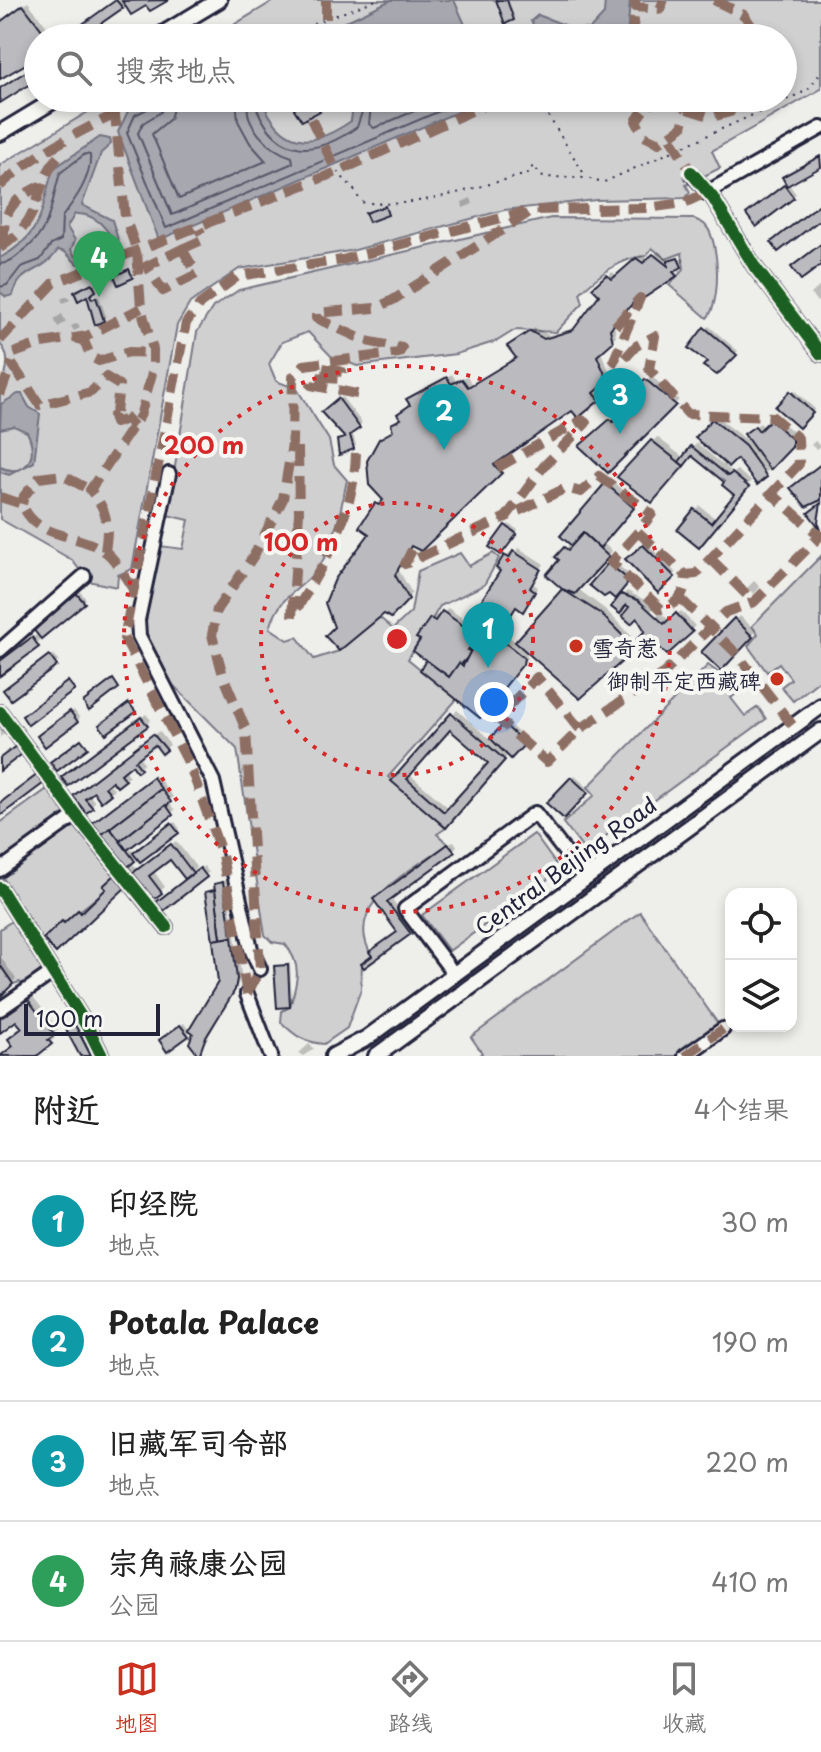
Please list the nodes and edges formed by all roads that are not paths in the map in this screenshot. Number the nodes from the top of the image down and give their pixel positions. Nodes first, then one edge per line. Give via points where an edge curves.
1 (219, 0) edge
2 (179, 24) edge
3 (35, 112) edge
4 (821, 128) edge
5 (0, 133) edge
6 (692, 174) dead end
7 (706, 193) junction
8 (821, 354) edge
9 (169, 474) dead end
10 (84, 576) dead end
11 (0, 650) edge
12 (821, 706) edge
13 (0, 712) edge
14 (821, 731) edge
15 (76, 815) junction
16 (0, 870) edge
17 (585, 878) junction
18 (0, 888) edge
19 (166, 927) dead end
20 (260, 969) dead end
21 (53, 972) junction
22 (454, 974) junction
23 (247, 994) dead end
24 (0, 1009) edge
25 (723, 1029) dead end
26 (102, 1056) edge
27 (271, 1056) edge
28 (333, 1056) edge
29 (376, 1056) edge
30 (685, 1056) edge

1 - 2 main road
3 - 5 main road
4 - 7 street
6 - 7 street
7 - 8 street
9 - 20 street via 139,636 213,781
10 - 11 street
12 - 17 main road, Central Beijing Road
13 - 15 street
14 - 29 main road, Central Beijing Road
15 - 16 street
15 - 19 street
17 - 22 main road, Central Beijing Road
17 - 22 street via 535,813 405,909
18 - 21 street
21 - 24 street
21 - 26 street
22 - 28 main road, Central Beijing Road via 367,1038
23 - 27 street
25 - 30 street

